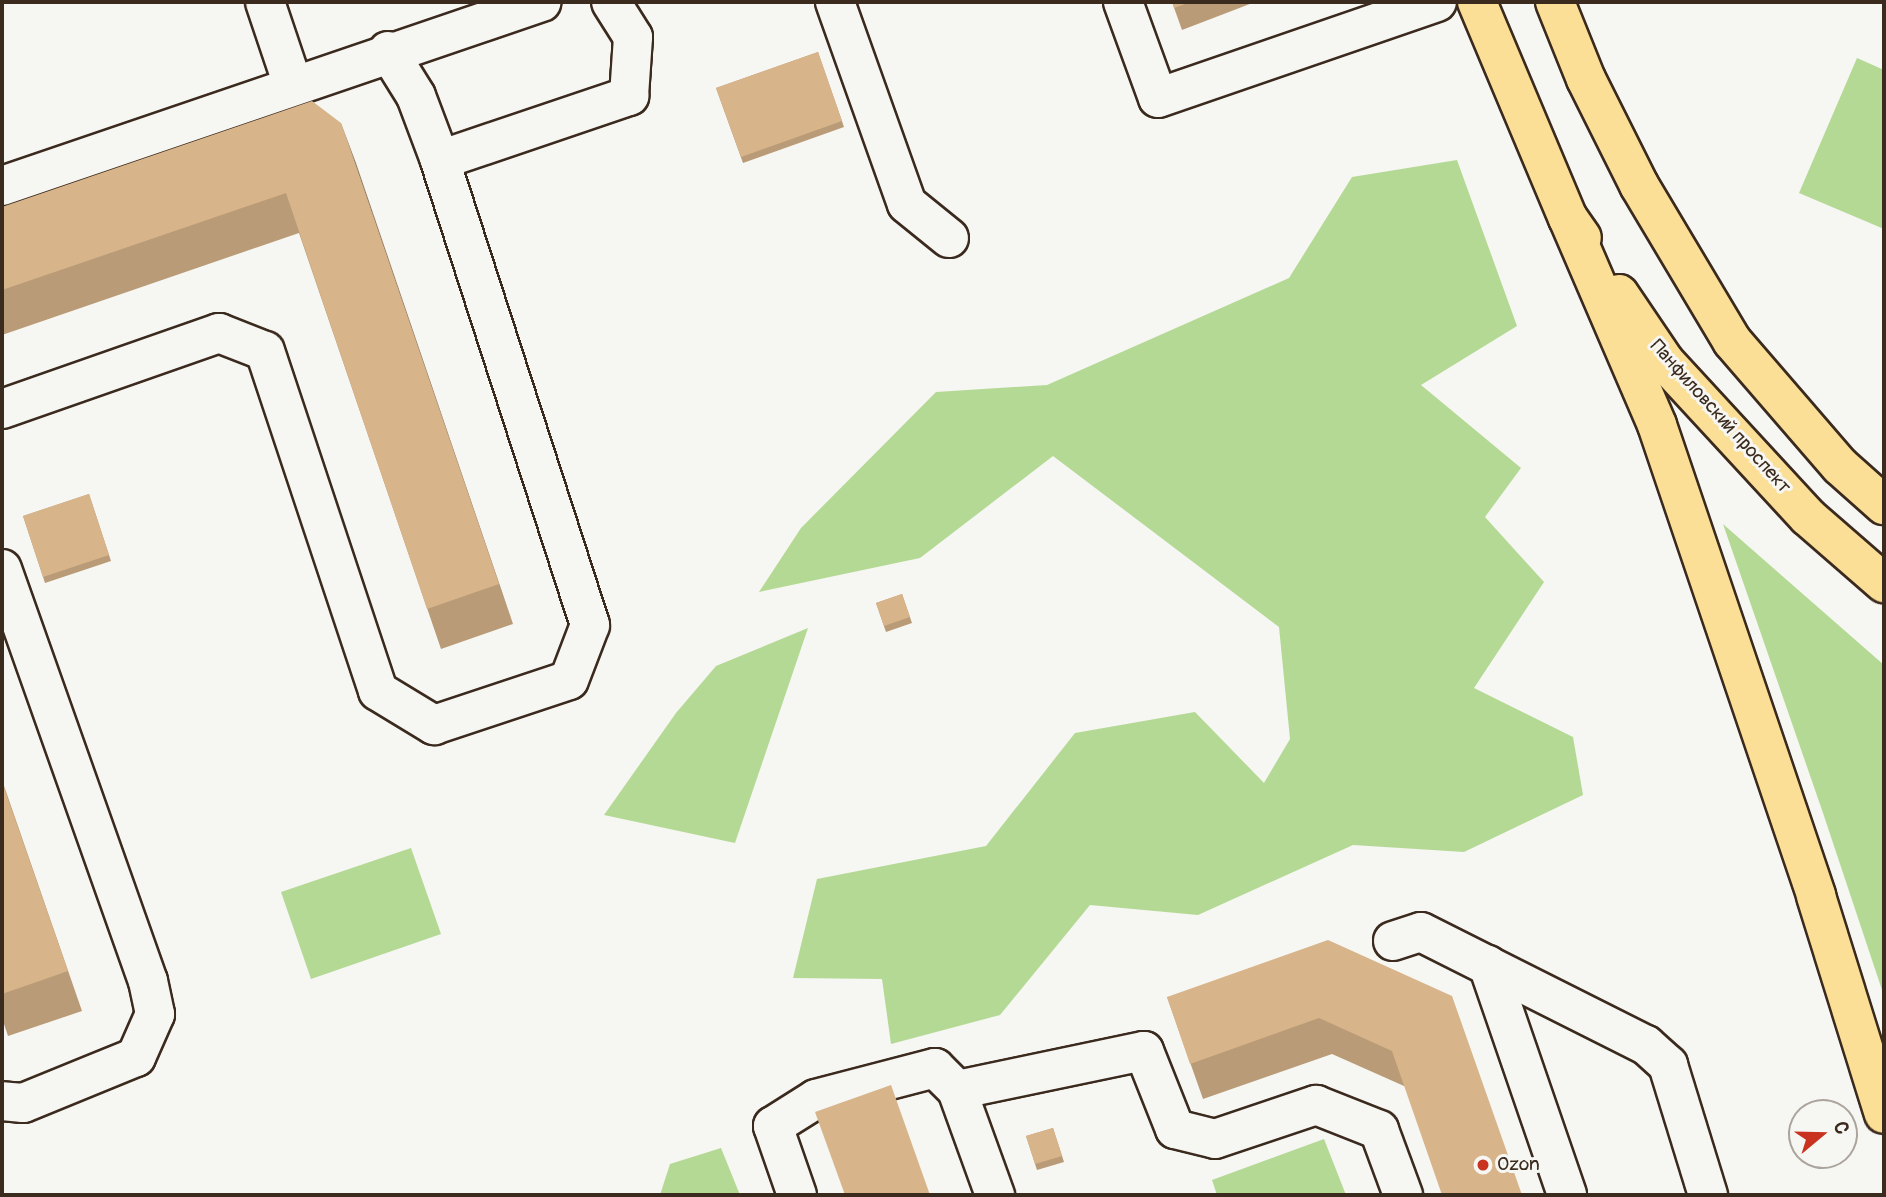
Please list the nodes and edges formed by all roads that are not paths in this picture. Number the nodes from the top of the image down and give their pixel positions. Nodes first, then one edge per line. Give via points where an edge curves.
1 (265, 2) edge
2 (542, 2) edge
3 (611, 2) edge
4 (835, 2) edge
5 (1123, 2) edge
6 (1437, 2) edge
7 (1476, 2) edge
8 (1557, 3) edge
9 (388, 51) junction
10 (293, 85) junction
11 (440, 160) junction
12 (2, 186) edge
13 (1568, 218) junction
14 (949, 238) dead end
15 (2, 409) edge
16 (1884, 505) edge
17 (2, 569) edge
18 (1884, 583) edge
19 (1393, 941) dead end
20 (1488, 965) junction
21 (957, 1090) junction
22 (2, 1101) edge
23 (1884, 1114) edge
24 (797, 1195) edge
25 (995, 1195) edge
26 (1403, 1195) edge
27 (1567, 1195) edge
28 (1708, 1195) edge

1 - 10 lane
2 - 9 lane
3 - 11 lane via 633,37 629,96
4 - 14 lane via 907,204
5 - 6 lane via 1158,98
7 - 13 main road, Панфиловский проспект
8 - 16 main road via 1639,185 1732,341 1840,466
9 - 10 lane
9 - 11 lane via 416,96
10 - 12 lane
11 - 15 lane via 590,625 569,681 434,725 377,691 265,351 219,332
13 - 18 main road, Панфиловский проспект via 1665,362 1808,517
13 - 23 main road via 1657,425 1816,896
17 - 22 lane via 148,981 155,1014 136,1056 23,1103
19 - 20 lane via 1421,932
20 - 27 lane
20 - 28 lane via 1646,1045 1668,1065
21 - 24 lane via 935,1068 816,1099 773,1126
21 - 25 lane
21 - 26 lane via 1144,1051 1175,1129 1215,1139 1316,1105 1379,1130

